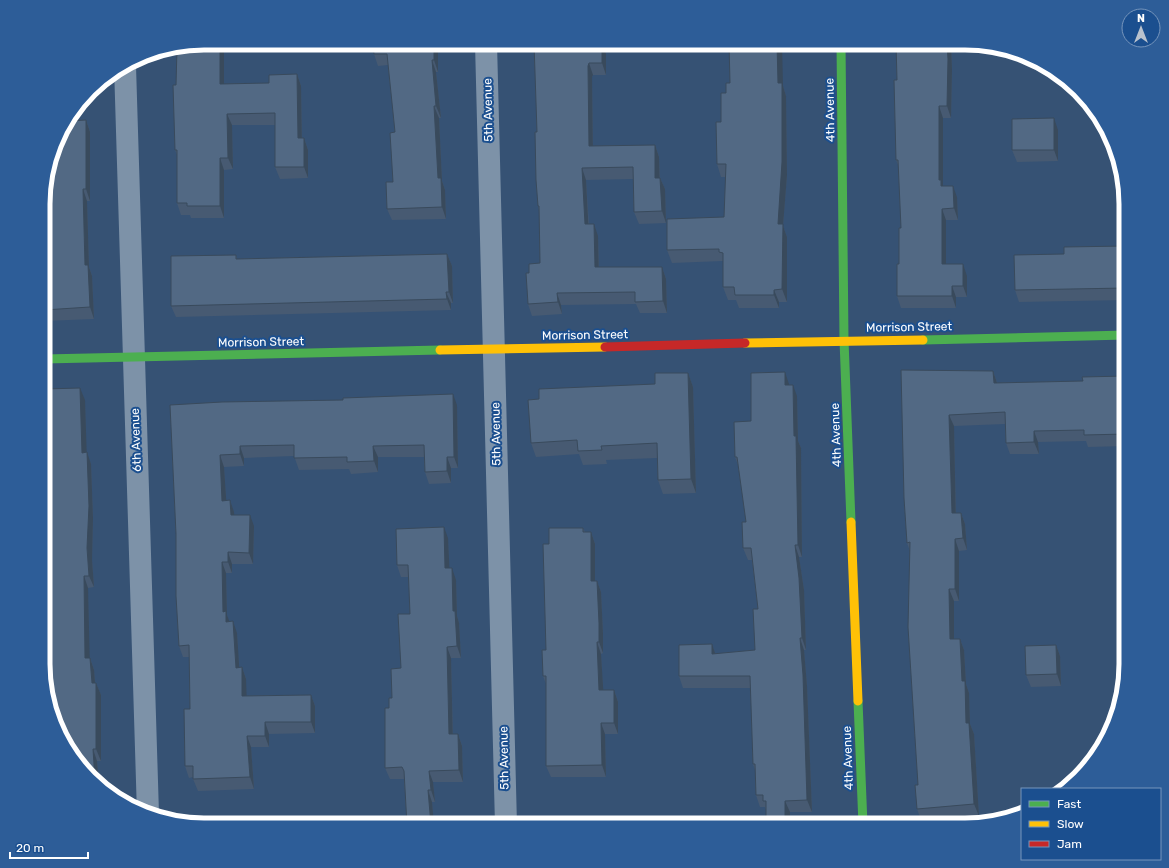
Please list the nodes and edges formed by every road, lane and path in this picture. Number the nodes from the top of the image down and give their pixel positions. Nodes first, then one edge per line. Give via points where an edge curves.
1 (486, 50) edge
2 (841, 50) edge
3 (125, 72) edge
4 (1119, 334) edge
5 (844, 340) junction
6 (494, 349) junction
7 (133, 357) junction
8 (50, 359) edge
9 (148, 807) edge
10 (506, 818) edge
11 (863, 818) edge

1 - 6 street, 5th Avenue
2 - 5 street, 4th Avenue
3 - 7 street, 6th Avenue
4 - 5 street, Morrison Street
5 - 6 street, Morrison Street
5 - 11 street, 4th Avenue
6 - 7 street, Morrison Street
6 - 10 street, 5th Avenue
7 - 8 street, Morrison Street
7 - 9 street, 6th Avenue

